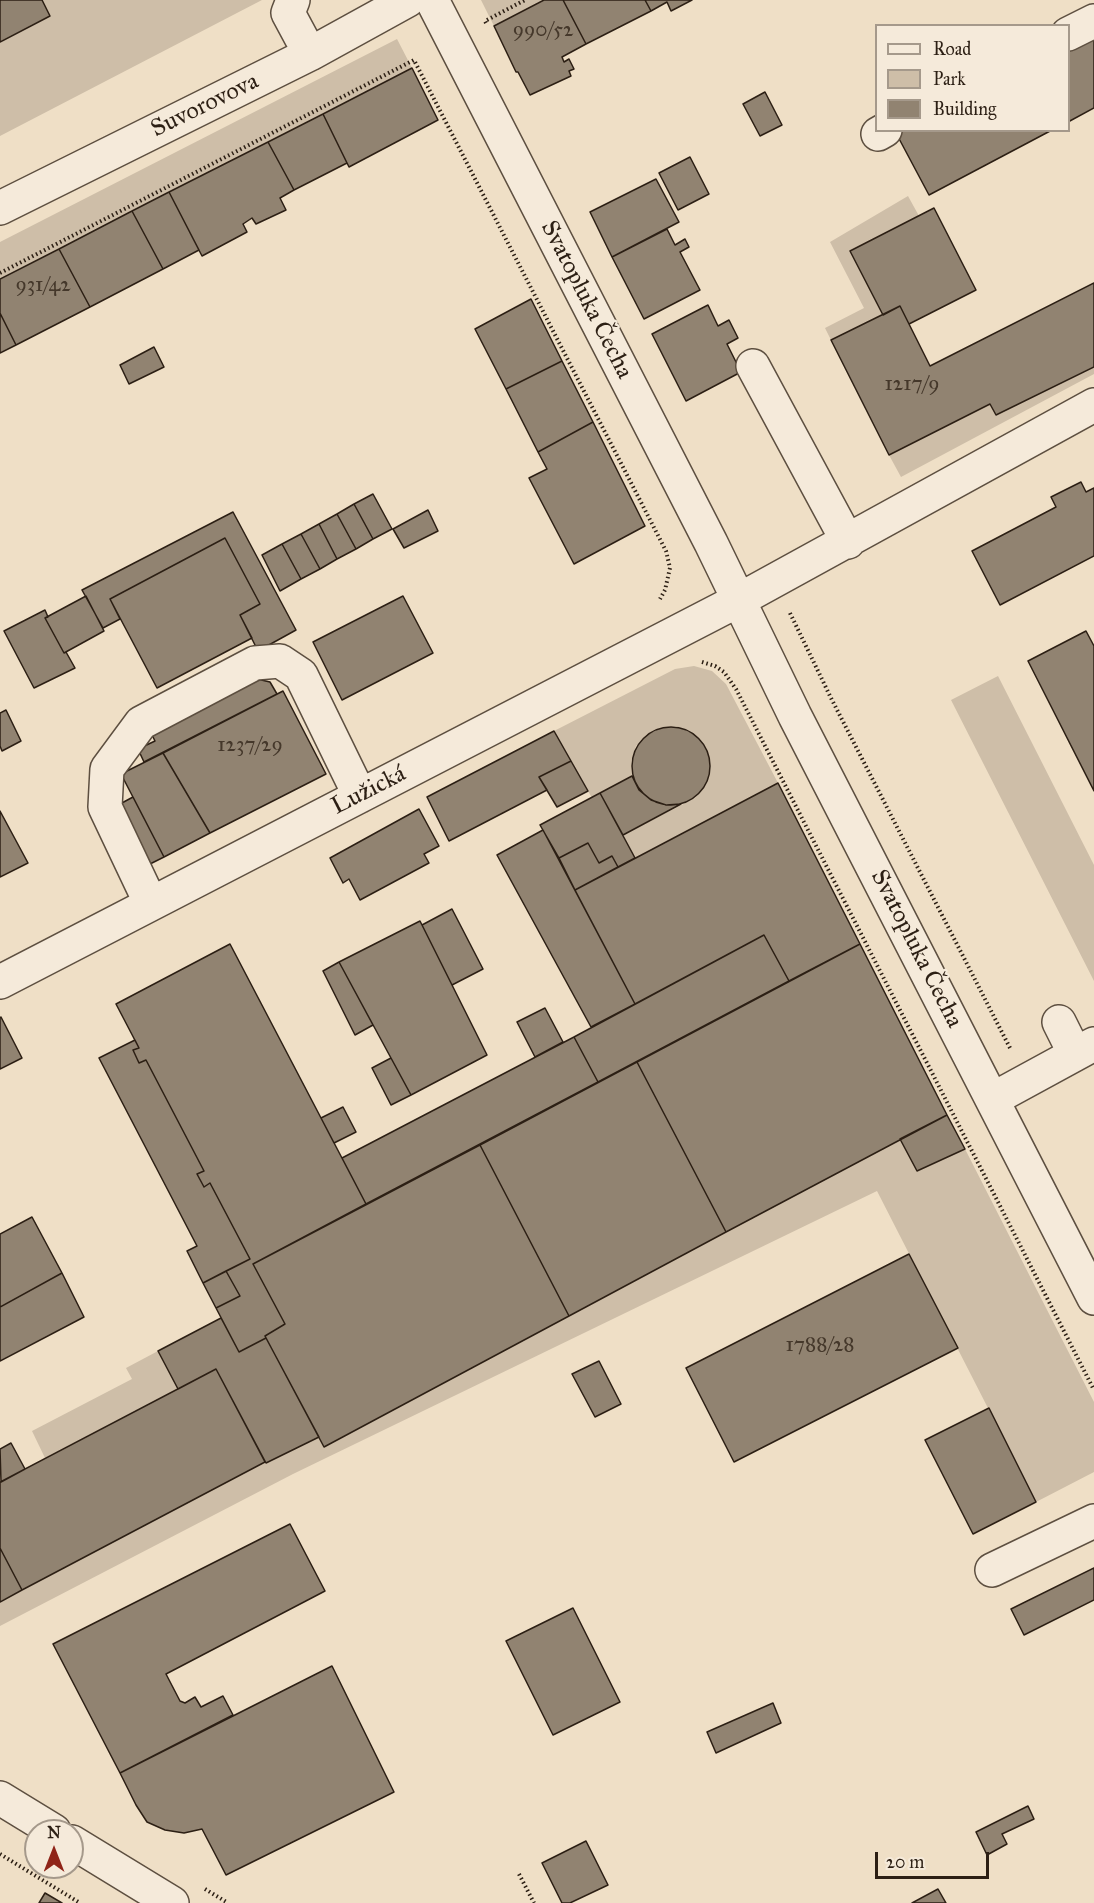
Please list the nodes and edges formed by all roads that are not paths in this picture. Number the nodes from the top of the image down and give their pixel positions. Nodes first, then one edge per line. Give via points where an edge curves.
1 (293, 0) edge
2 (408, 0) edge
3 (432, 0) edge
4 (1094, 21) edge
5 (1070, 33) edge
6 (310, 54) junction
7 (0, 207) edge
8 (753, 366) dead end
9 (1094, 405) edge
10 (848, 542) junction
11 (739, 600) junction
12 (360, 796) junction
13 (151, 904) junction
14 (0, 982) edge
15 (1059, 1022) dead end
16 (1085, 1049) edge
17 (993, 1099) junction
18 (1094, 1298) edge
19 (1094, 1521) edge
20 (992, 1570) dead end
21 (0, 1798) edge
22 (34, 1819) edge
23 (84, 1849) edge
24 (172, 1903) edge

1 - 6 street via 288,13
2 - 6 street, Suvorovova
3 - 11 street, Svatopluka Čecha
4 - 5 street
6 - 7 street, Suvorovova
8 - 10 street
9 - 10 street
10 - 11 street
11 - 12 street, Lužická
11 - 17 street, Svatopluka Čecha
12 - 13 street, Lužická
12 - 13 street via 301,675 280,661 255,663 141,723 107,769 105,807
13 - 14 street, Lužická
15 - 16 street
16 - 17 street
17 - 18 street, Svatopluka Čecha
19 - 20 street
21 - 22 street
23 - 24 street

